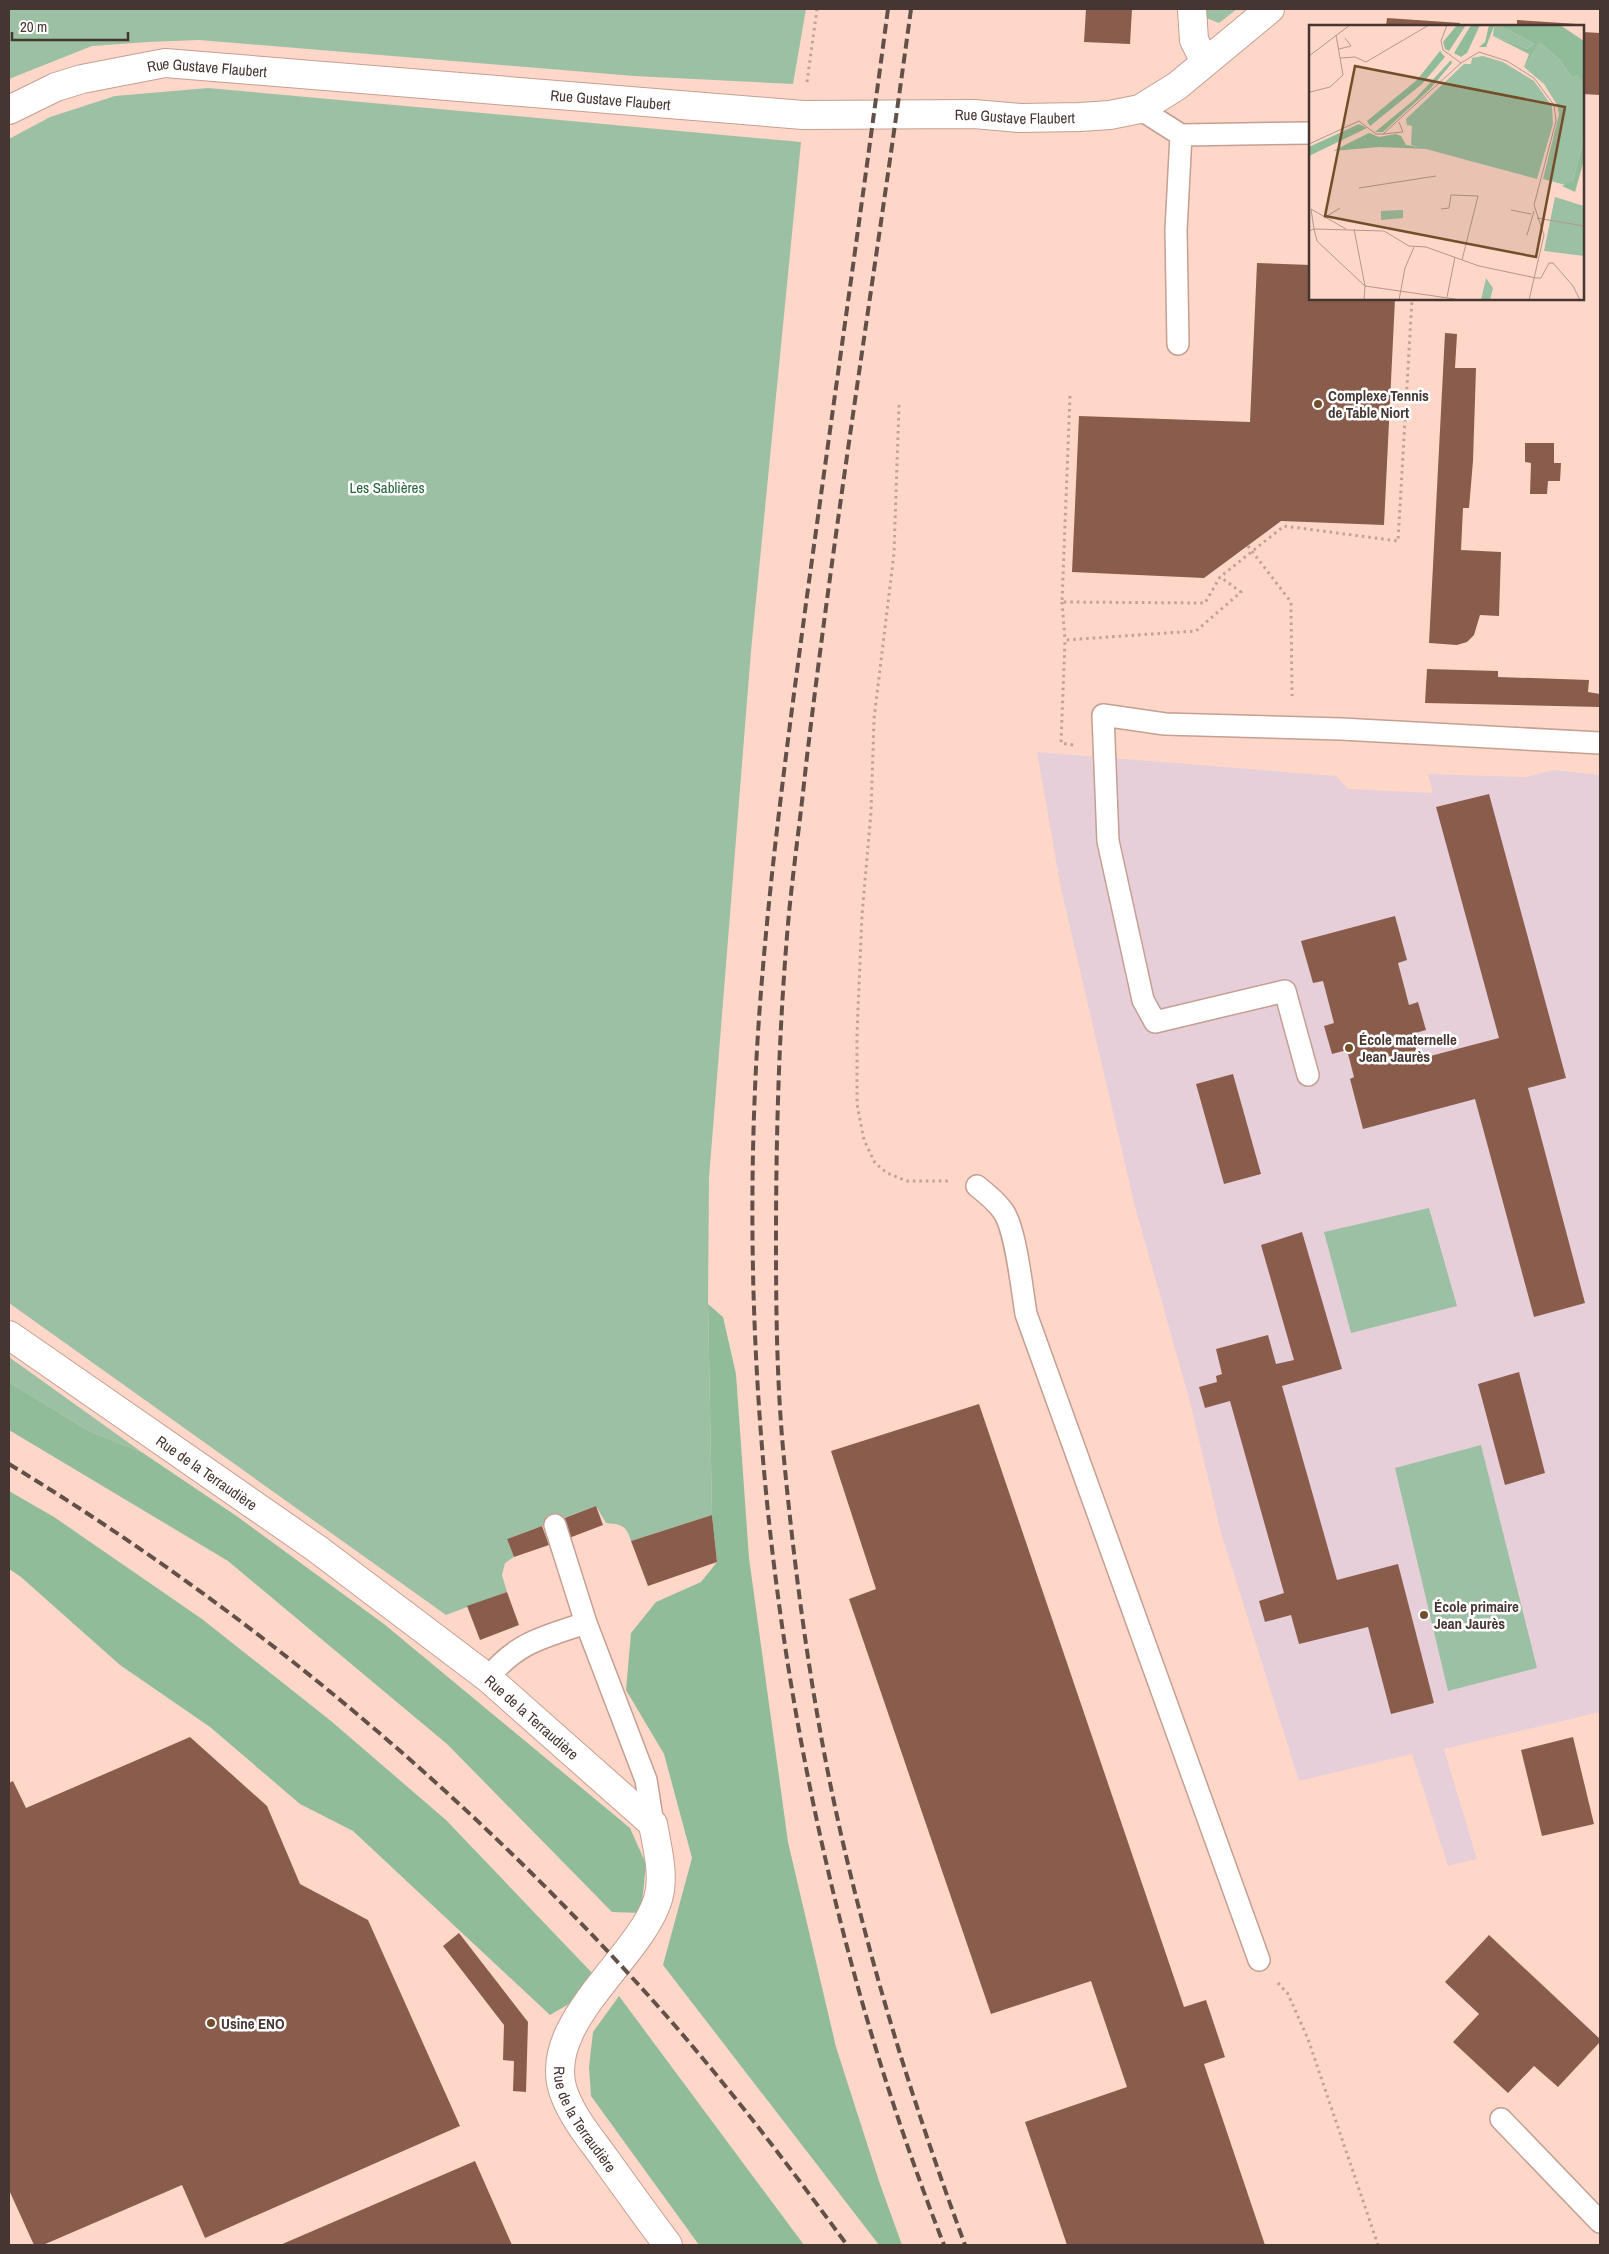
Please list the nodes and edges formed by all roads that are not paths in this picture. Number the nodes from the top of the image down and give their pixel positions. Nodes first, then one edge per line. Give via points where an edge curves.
1 (1192, 9) edge
2 (1270, 9) edge
3 (1204, 62) junction
4 (1140, 109) junction
5 (9, 110) edge
6 (1309, 134) edge
7 (1181, 135) junction
8 (1178, 344) dead end
9 (1600, 743) edge
10 (1308, 1075) dead end
11 (977, 1186) road end
12 (9, 1335) edge
13 (555, 1525) dead end
14 (586, 1623) junction
15 (488, 1678) junction
16 (654, 1824) junction
17 (1259, 1960) road end
18 (1502, 2119) dead end
19 (1600, 2222) edge
20 (668, 2245) edge

1 - 3 street via 1194,40
2 - 3 street, Rue Gustave Flaubert
3 - 4 street, Rue Gustave Flaubert via 1177,86
4 - 5 street, Rue Gustave Flaubert via 1080,117 803,115 164,63 82,79 56,87
4 - 7 lane
6 - 7 lane
7 - 8 lane via 1176,230
9 - 10 lane via 1165,724 1103,715 1108,841 1143,1000 1155,1022 1285,991
11 - 17 lane via 1004,1212 1015,1247 1026,1314
12 - 15 street, Rue de la Terraudière via 316,1548
13 - 14 lane
14 - 15 lane via 533,1640 499,1664
14 - 16 lane via 646,1780
15 - 16 street, Rue de la Terraudière
16 - 20 street, Rue de la Terraudière via 660,1875 659,1897 649,1921 594,1993 571,2030 562,2050 559,2070 564,2095 578,2122
18 - 19 lane

